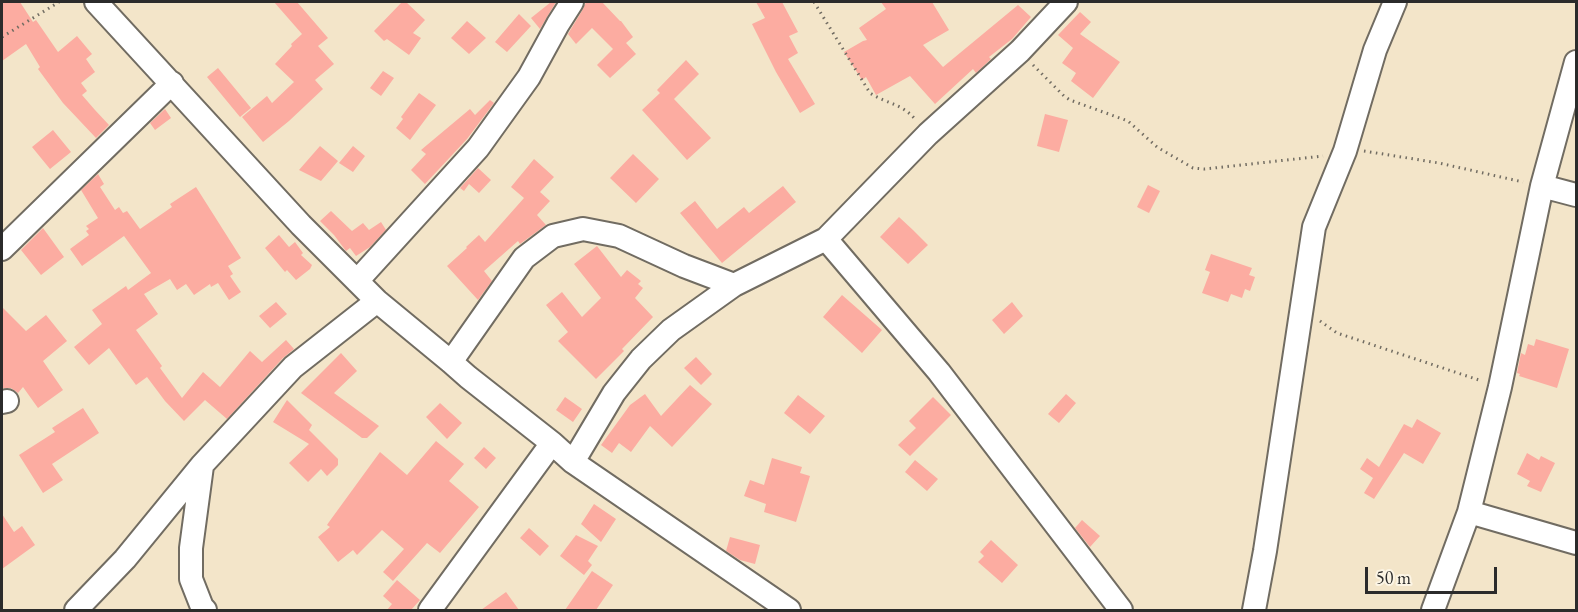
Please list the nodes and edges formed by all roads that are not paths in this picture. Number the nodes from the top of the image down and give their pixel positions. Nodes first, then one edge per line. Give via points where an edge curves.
1 (96, 2) edge
2 (572, 2) edge
3 (1065, 2) edge
4 (1395, 2) edge
5 (1576, 62) edge
6 (172, 83) junction
7 (1542, 186) junction
8 (1576, 195) edge
9 (826, 239) junction
10 (2, 249) edge
11 (357, 281) junction
12 (734, 285) junction
13 (377, 301) junction
14 (451, 362) junction
15 (552, 443) junction
16 (573, 462) junction
17 (202, 465) junction
18 (1469, 512) junction
19 (1576, 543) edge
20 (76, 610) edge
21 (205, 610) edge
22 (430, 610) edge
23 (789, 610) edge
24 (1121, 610) edge
25 (1254, 610) edge
26 (1433, 610) edge

1 - 6 street
2 - 11 street via 534,70 478,148
3 - 9 street via 1020,51 928,134
4 - 25 street via 1375,50 1345,151 1314,227
5 - 7 street
6 - 10 street
6 - 11 street
7 - 8 street
7 - 18 street
9 - 12 street
9 - 24 street via 939,372
11 - 13 street
12 - 14 street via 619,236 583,229 554,236 525,258
12 - 16 street via 671,330 641,359 614,393
13 - 14 street
13 - 17 street via 293,368
14 - 15 street
15 - 16 street
15 - 22 street
16 - 23 street
17 - 20 street via 125,559
17 - 21 street via 191,579
18 - 19 street
18 - 26 street

